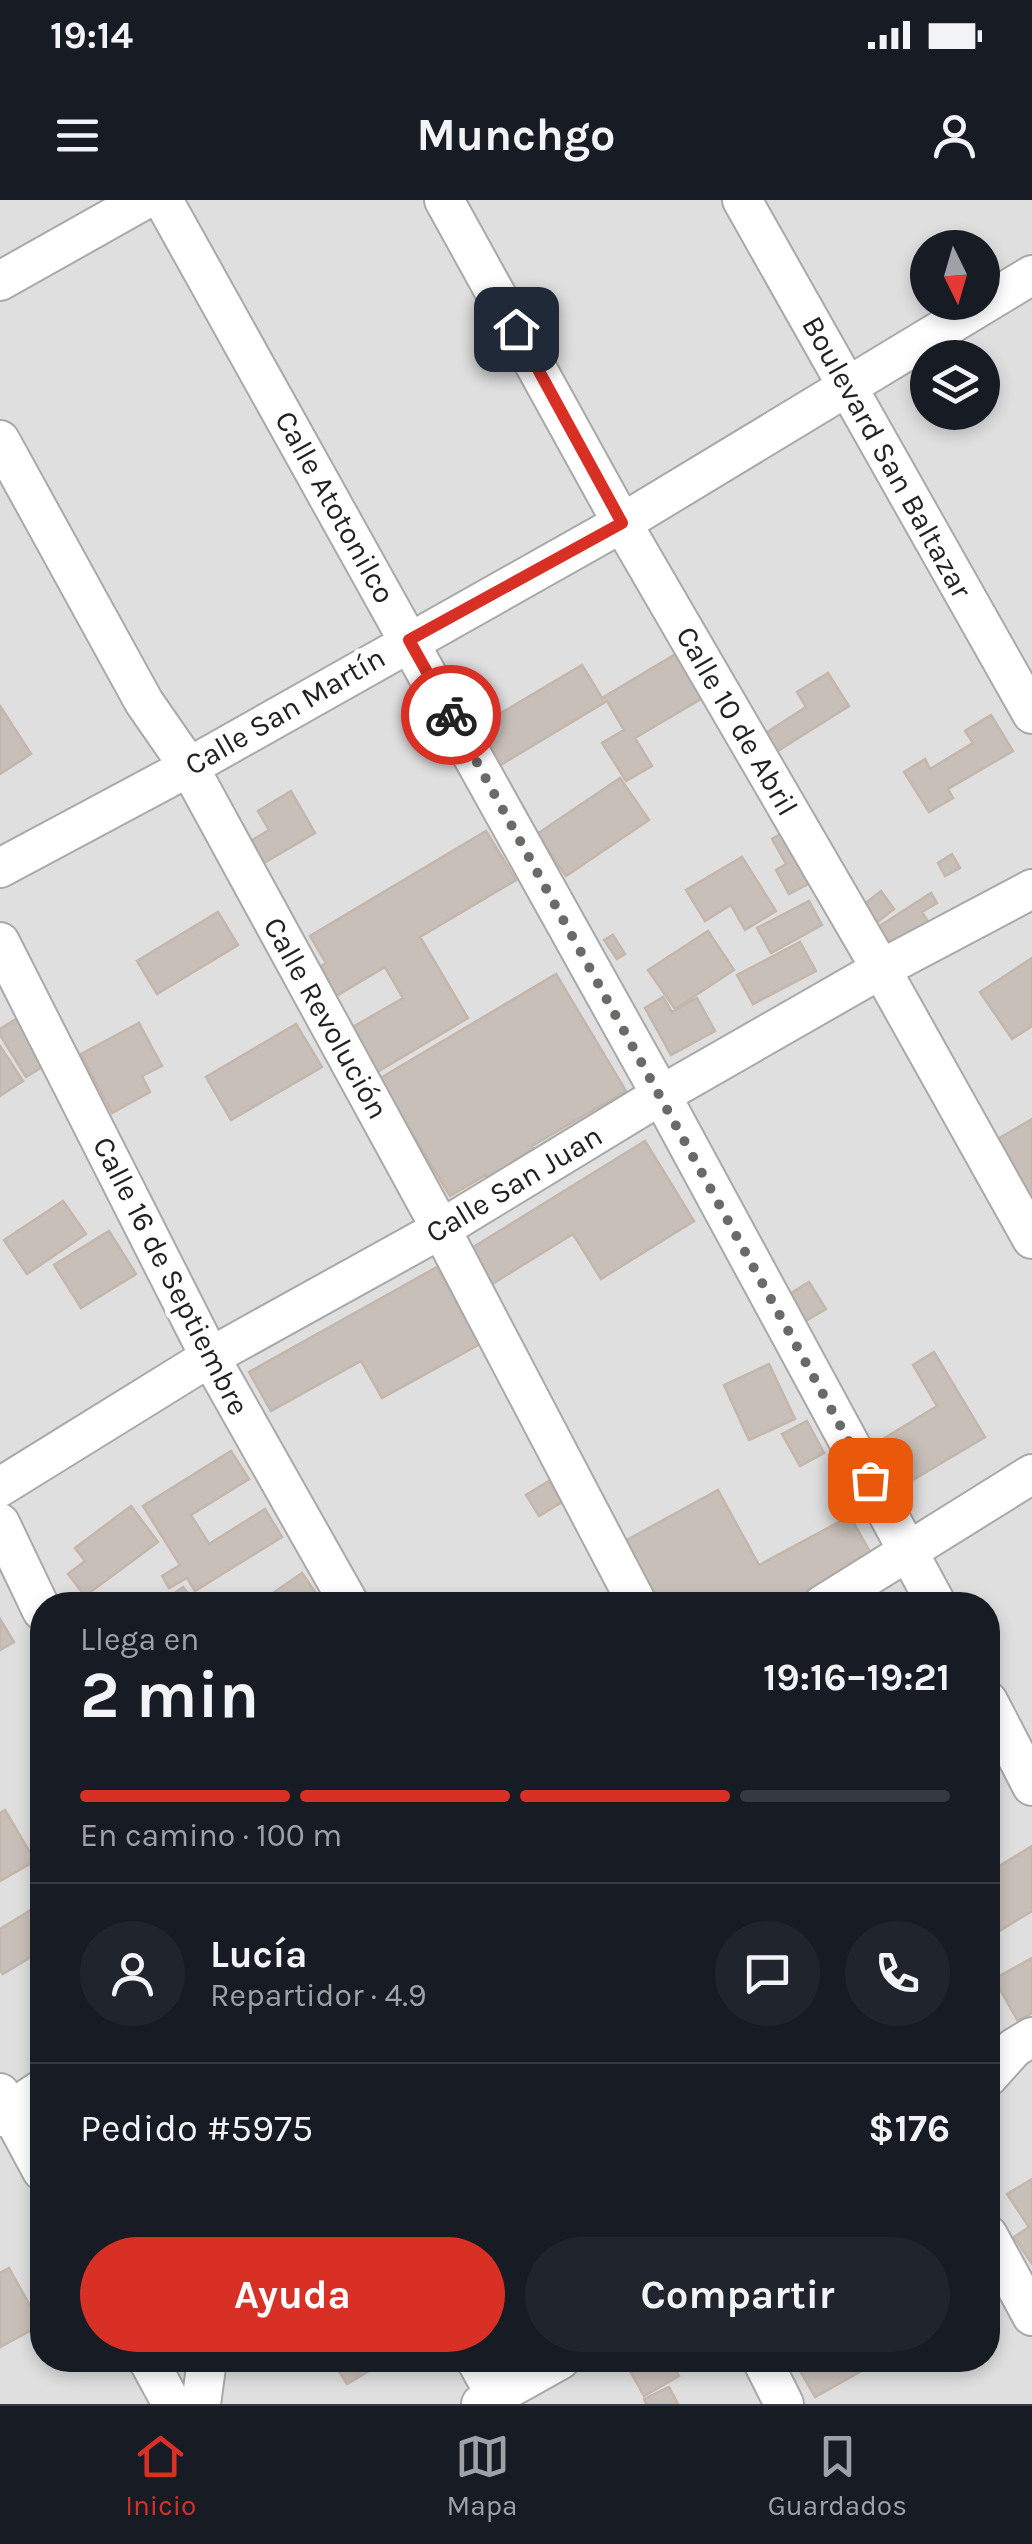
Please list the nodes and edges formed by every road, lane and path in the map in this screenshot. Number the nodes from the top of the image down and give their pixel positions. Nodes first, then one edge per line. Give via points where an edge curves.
1 (144, 200) edge
2 (163, 200) edge
3 (444, 200) edge
4 (742, 200) edge
5 (1032, 274) edge
6 (0, 281) edge
7 (846, 387) junction
8 (0, 440) edge
9 (622, 523) junction
10 (409, 640) junction
11 (1032, 714) edge
12 (188, 767) junction
13 (0, 868) edge
14 (1032, 889) edge
15 (0, 942) edge
16 (881, 969) junction
17 (660, 1096) junction
18 (441, 1229) junction
19 (1032, 1240) edge
20 (210, 1357) junction
21 (1032, 1474) edge
22 (0, 1486) edge
23 (0, 1523) edge
24 (908, 1550) junction
25 (33, 1592) edge
26 (343, 1592) edge
27 (631, 1592) edge
28 (842, 1592) edge
29 (930, 1592) edge
30 (1000, 1724) edge
31 (1032, 1786) edge
32 (1032, 2037) edge
33 (1000, 2064) edge
34 (30, 2095) edge
35 (3, 2107) edge
36 (30, 2151) edge
37 (1000, 2257) edge
38 (1032, 2316) edge
39 (155, 2372) edge
40 (205, 2372) edge
41 (481, 2372) edge
42 (540, 2372) edge
43 (768, 2372) edge
44 (492, 2401) edge
45 (172, 2404) edge
46 (201, 2404) edge
47 (784, 2404) edge

1 - 6 street
2 - 10 street, Calle Atotonilco
3 - 9 street, Calle 10 de Abril
4 - 7 street, Boulevard San Baltazar
5 - 7 street, Calle San Martín
7 - 9 street, Calle San Martín
7 - 11 street, Boulevard San Baltazar
8 - 12 street, Calle Revolución via 144,702
9 - 10 street, Calle San Martín
9 - 16 street, Calle 10 de Abril
10 - 12 street, Calle San Martín
10 - 17 street, Calle Atotonilco
12 - 13 street, Calle San Martín
12 - 18 street, Calle Revolución
14 - 16 street, Calle San Juan
15 - 20 street, Calle 16 de Septiembre
16 - 17 street, Calle San Juan
16 - 19 street, Calle 10 de Abril
17 - 18 street, Calle San Juan
17 - 24 street, Calle Atotonilco
18 - 20 street, Calle San Juan
18 - 27 street, Calle Revolución
20 - 22 street, Calle San Juan
20 - 26 street, Calle 16 de Septiembre
21 - 24 street
23 - 25 street
24 - 28 street
24 - 29 street, Calle Atotonilco
30 - 31 street
32 - 33 street
34 - 35 street
35 - 36 street
37 - 38 street
39 - 45 street
40 - 46 street
41 - 44 street
42 - 44 street
43 - 47 street

